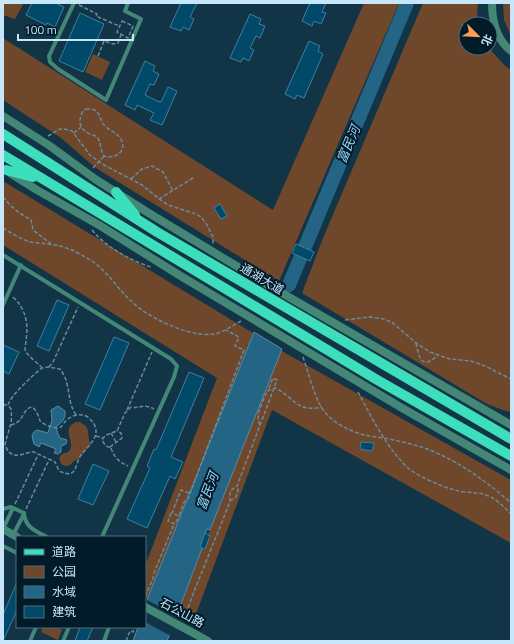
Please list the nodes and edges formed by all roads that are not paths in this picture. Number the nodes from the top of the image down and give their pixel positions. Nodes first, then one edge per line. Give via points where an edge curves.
1 (74, 3) edge
2 (128, 3) edge
3 (488, 3) edge
4 (492, 3) edge
5 (489, 16) edge
6 (498, 43) edge
7 (511, 51) edge
8 (511, 57) edge
9 (3, 116) edge
10 (3, 134) edge
11 (3, 155) edge
12 (5, 169) edge
13 (43, 180) junction
14 (116, 192) junction
15 (142, 222) junction
16 (3, 255) edge
17 (21, 266) junction
18 (3, 305) edge
19 (511, 425) edge
20 (511, 439) edge
21 (487, 442) junction
22 (511, 456) edge
23 (511, 463) edge
24 (511, 470) edge
25 (13, 508) junction
26 (3, 509) edge
27 (24, 513) junction
28 (3, 529) edge
29 (15, 536) edge
30 (45, 536) edge
31 (102, 536) edge
32 (3, 546) edge
33 (16, 552) edge
34 (146, 608) edge
35 (36, 628) edge
36 (69, 628) edge
37 (109, 628) edge
38 (30, 641) edge
39 (64, 641) edge
40 (104, 641) edge
41 (208, 641) edge

1 - 2 lane via 49,56 50,62 106,100 141,19 125,11
3 - 5 street
4 - 7 street via 494,25 502,41
6 - 8 street
9 - 14 street
10 - 15 main road, 通湖大道
11 - 13 main road
12 - 13 main road
12 - 24 street via 402,408
13 - 21 main road via 379,381
14 - 15 main road
14 - 19 street via 268,285
15 - 20 main road, 通湖大道
16 - 17 lane
17 - 18 lane
17 - 31 lane via 154,348 177,366
21 - 22 main road
21 - 23 main road
25 - 26 lane
25 - 27 lane
25 - 28 lane
27 - 29 lane
27 - 30 lane via 28,525
28 - 29 street
32 - 33 lane
34 - 41 street, 石公山路
35 - 38 lane
36 - 39 lane
37 - 40 lane

